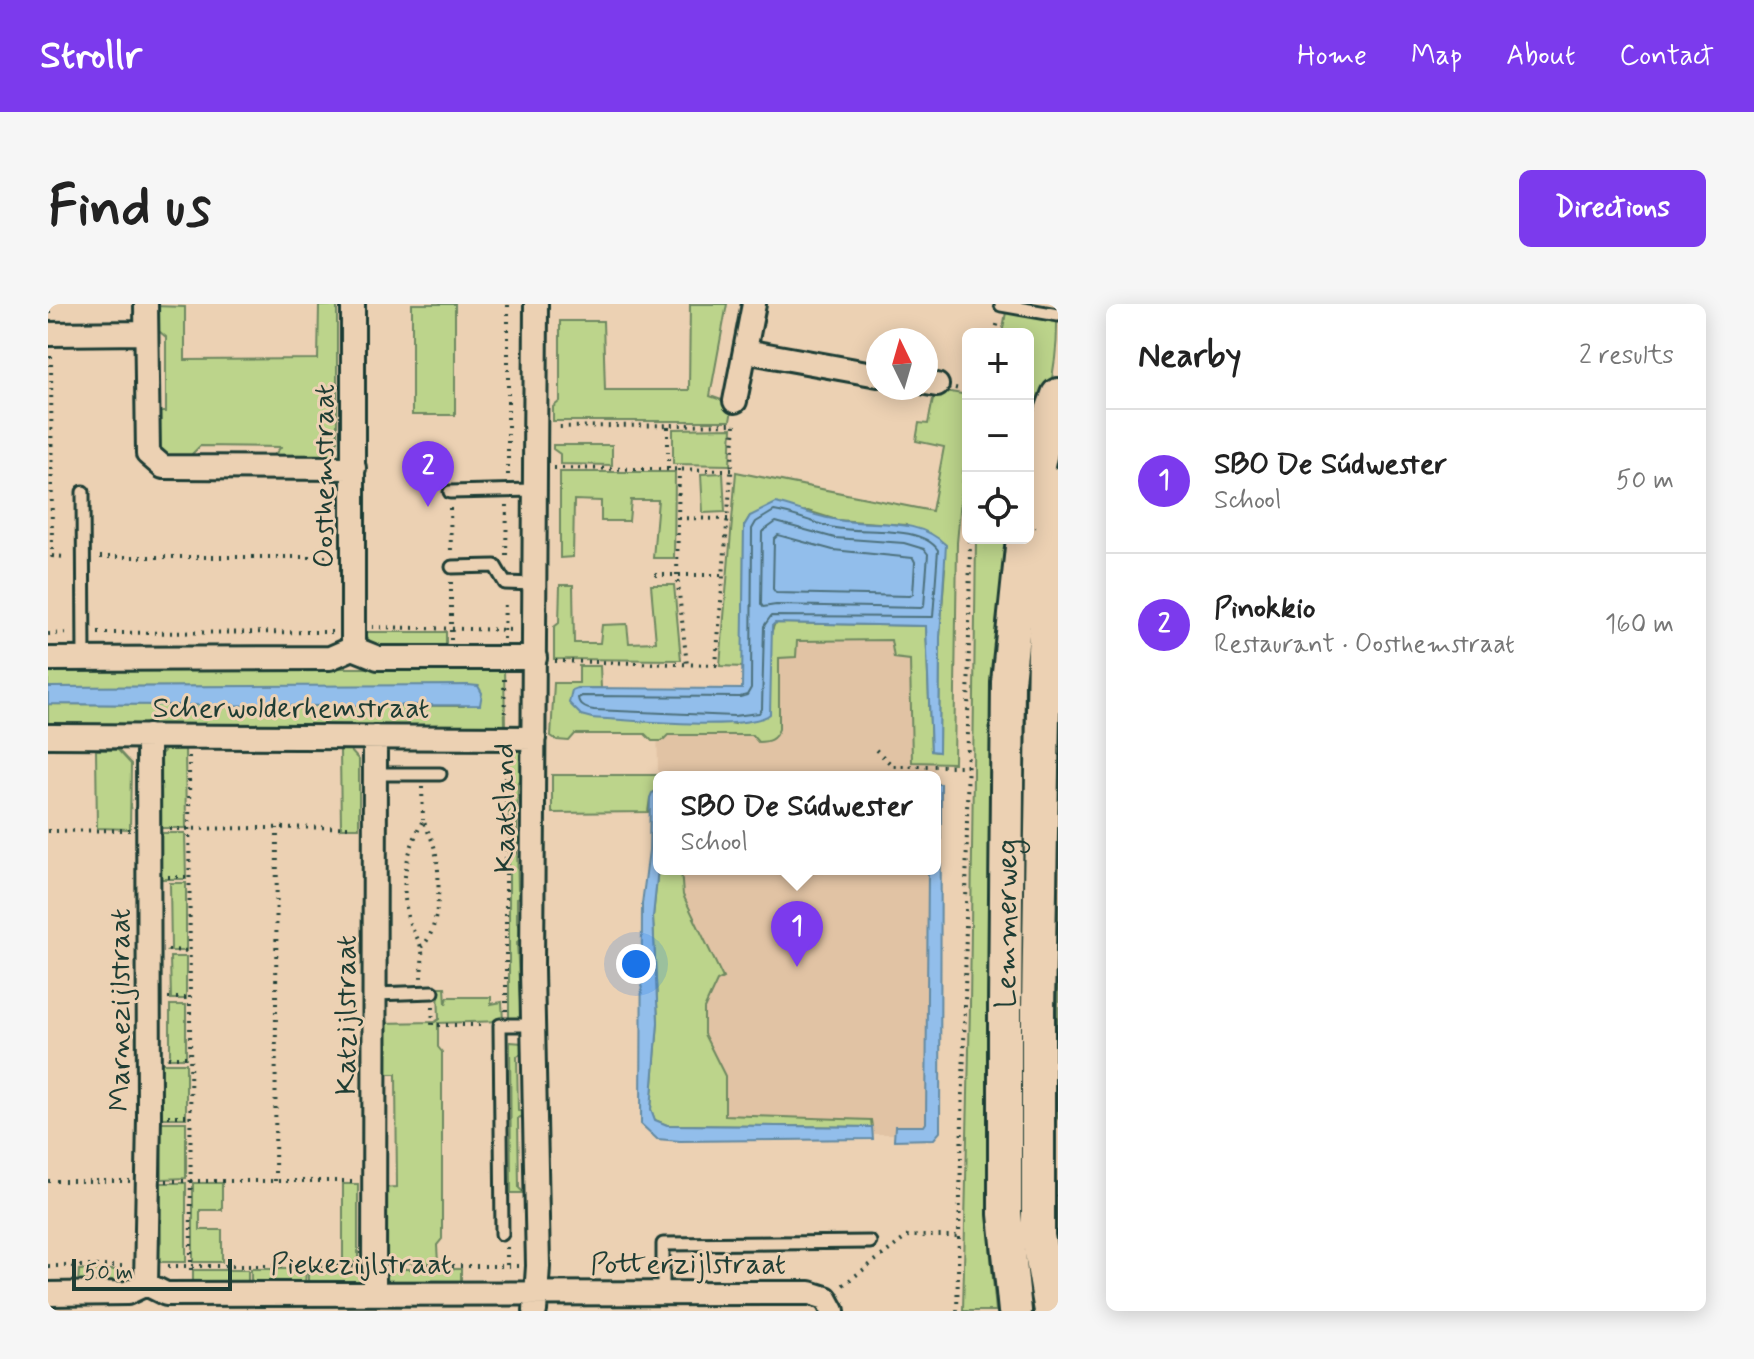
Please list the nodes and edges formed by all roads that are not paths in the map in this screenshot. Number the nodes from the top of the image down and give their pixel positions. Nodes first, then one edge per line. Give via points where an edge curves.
1 (146, 304) edge
2 (353, 304) edge
3 (536, 304) edge
4 (754, 304) edge
5 (1001, 305) edge
6 (1058, 315) edge
7 (146, 333) junction
8 (49, 334) edge
9 (745, 351) junction
10 (866, 373) edge
11 (1058, 395) edge
12 (735, 401) dead end
13 (354, 468) junction
14 (535, 479) junction
15 (1058, 484) edge
16 (1034, 485) edge
17 (83, 492) dead end
18 (450, 492) dead end
19 (1022, 544) edge
20 (452, 567) dead end
21 (535, 584) junction
22 (353, 636) junction
23 (535, 658) junction
24 (48, 659) edge
25 (84, 659) junction
26 (48, 736) edge
27 (148, 736) junction
28 (375, 737) junction
29 (534, 738) junction
30 (375, 774) junction
31 (440, 774) dead end
32 (427, 993) road end
33 (375, 994) junction
34 (535, 1025) junction
35 (1005, 1157) junction
36 (1048, 1158) edge
37 (502, 1234) road end
38 (870, 1242) dead end
39 (146, 1275) junction
40 (374, 1292) junction
41 (663, 1293) junction
42 (57, 1300) edge
43 (274, 1302) edge
44 (475, 1302) edge
45 (535, 1302) edge
46 (830, 1304) edge
47 (1015, 1311) edge
48 (1051, 1311) edge

1 - 7 street
2 - 13 street, Oosthemstraat
3 - 14 street, Kaatsland
4 - 9 street
5 - 6 lane
7 - 8 street
7 - 13 street via 148,454 153,461 163,467
9 - 10 street
9 - 12 street
11 - 16 main road
13 - 22 street, Oosthemstraat
14 - 18 lane
14 - 21 street, Kaatsland
15 - 36 main road, Lemmerweg via 1044,651
17 - 25 lane
19 - 35 main road, Lemmerweg via 1008,682
20 - 21 lane via 495,566 505,583
21 - 23 street, Kaatsland
22 - 23 street, Scherwolderhemstraat via 378,658
22 - 25 street, Scherwolderhemstraat via 330,658
23 - 29 street, Kaatsland
24 - 25 street, Scherwolderhemstraat
26 - 27 street, Scherwolderhemstraat
27 - 28 street, Scherwolderhemstraat
27 - 39 street, Marnezijlstraat
28 - 29 street, Scherwolderhemstraat
28 - 30 street, Katzijlstraat
29 - 34 street, Kaatsland
30 - 31 lane
30 - 33 street, Katzijlstraat
32 - 33 lane
33 - 40 street, Katzijlstraat
34 - 37 lane via 500,1025
34 - 45 street, Kaatsland
35 - 36 main road
35 - 47 main road, Lemmerweg
36 - 48 main road, Lemmerweg via 1038,1236
38 - 41 lane via 663,1244
39 - 42 street, Piekezijlstraat via 127,1293
39 - 43 street, Piekezijlstraat via 166,1294
40 - 43 street, Piekezijlstraat
40 - 44 street, Piekezijlstraat
41 - 45 street, Potterzijlstraat
41 - 46 street, Potterzijlstraat via 810,1293
44 - 45 street, Piekezijlstraat via 506,1293

